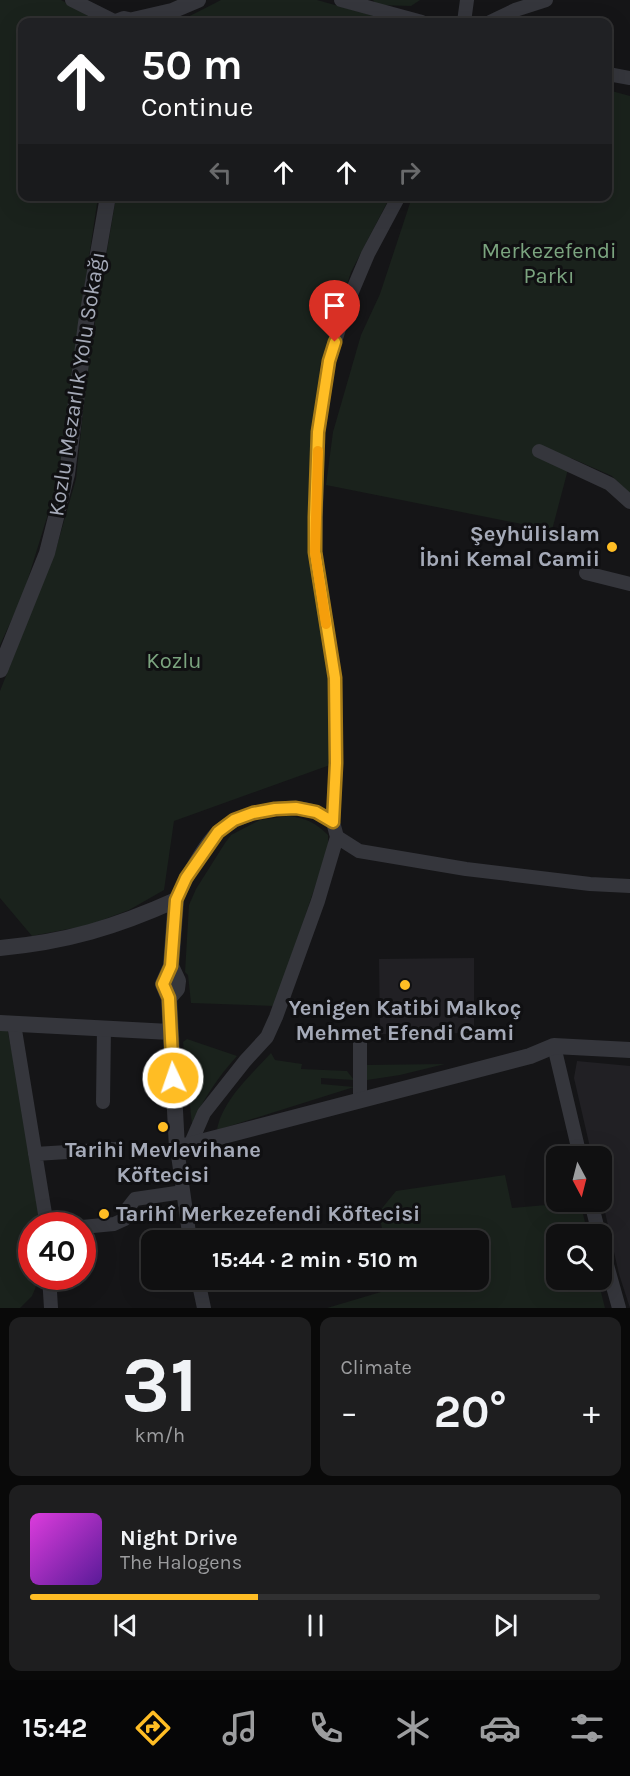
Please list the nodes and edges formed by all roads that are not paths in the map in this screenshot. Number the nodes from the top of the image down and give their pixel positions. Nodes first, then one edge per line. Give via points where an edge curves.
1 (72, 0) edge
2 (198, 0) edge
3 (341, 0) edge
4 (467, 0) edge
5 (537, 2) edge
6 (166, 17) edge
7 (116, 18) edge
8 (407, 18) edge
9 (465, 18) edge
10 (498, 18) edge
11 (612, 75) edge
12 (630, 78) edge
13 (107, 201) edge
14 (396, 201) edge
15 (539, 451) dead end
16 (630, 502) edge
17 (586, 573) dead end
18 (630, 584) edge
19 (0, 670) edge
20 (333, 822) junction
21 (337, 837) junction
22 (630, 886) edge
23 (176, 900) junction
24 (0, 948) edge
25 (7, 1023) edge
26 (104, 1028) junction
27 (170, 1032) junction
28 (360, 1040) dead end
29 (554, 1046) junction
30 (630, 1050) edge
31 (360, 1100) junction
32 (103, 1102) dead end
33 (184, 1145) junction
34 (578, 1146) edge
35 (116, 1149) dead end
36 (35, 1154) junction
37 (183, 1192) junction
38 (44, 1212) edge
39 (96, 1226) edge
40 (189, 1230) edge
41 (612, 1283) edge
42 (50, 1290) edge
43 (200, 1290) edge
44 (51, 1308) edge
45 (204, 1308) edge
46 (619, 1308) edge

1 - 7 street
2 - 6 street
3 - 8 street
4 - 9 street
5 - 10 street
11 - 12 street
13 - 19 street, Kozlu Mezarlık Yolu Sokağı via 86,323 67,474 47,553
14 - 20 street via 346,306 329,361 318,432 315,552 335,678
15 - 16 street via 610,484
17 - 18 street
20 - 21 street
20 - 23 street via 316,812 296,808 253,813 234,820 218,832 186,878
21 - 22 street via 359,851 466,869
21 - 33 street via 271,1027
23 - 24 street via 99,931
23 - 27 street via 171,966 163,984 169,998
25 - 26 street
25 - 36 street
26 - 27 street
26 - 32 street
27 - 33 street
28 - 31 street
29 - 30 street
29 - 31 street via 530,1056
29 - 34 street
31 - 33 street
33 - 37 street
35 - 36 street
36 - 38 street
37 - 39 street via 135,1199 125,1219
37 - 40 street
41 - 46 street
42 - 44 street
43 - 45 street

